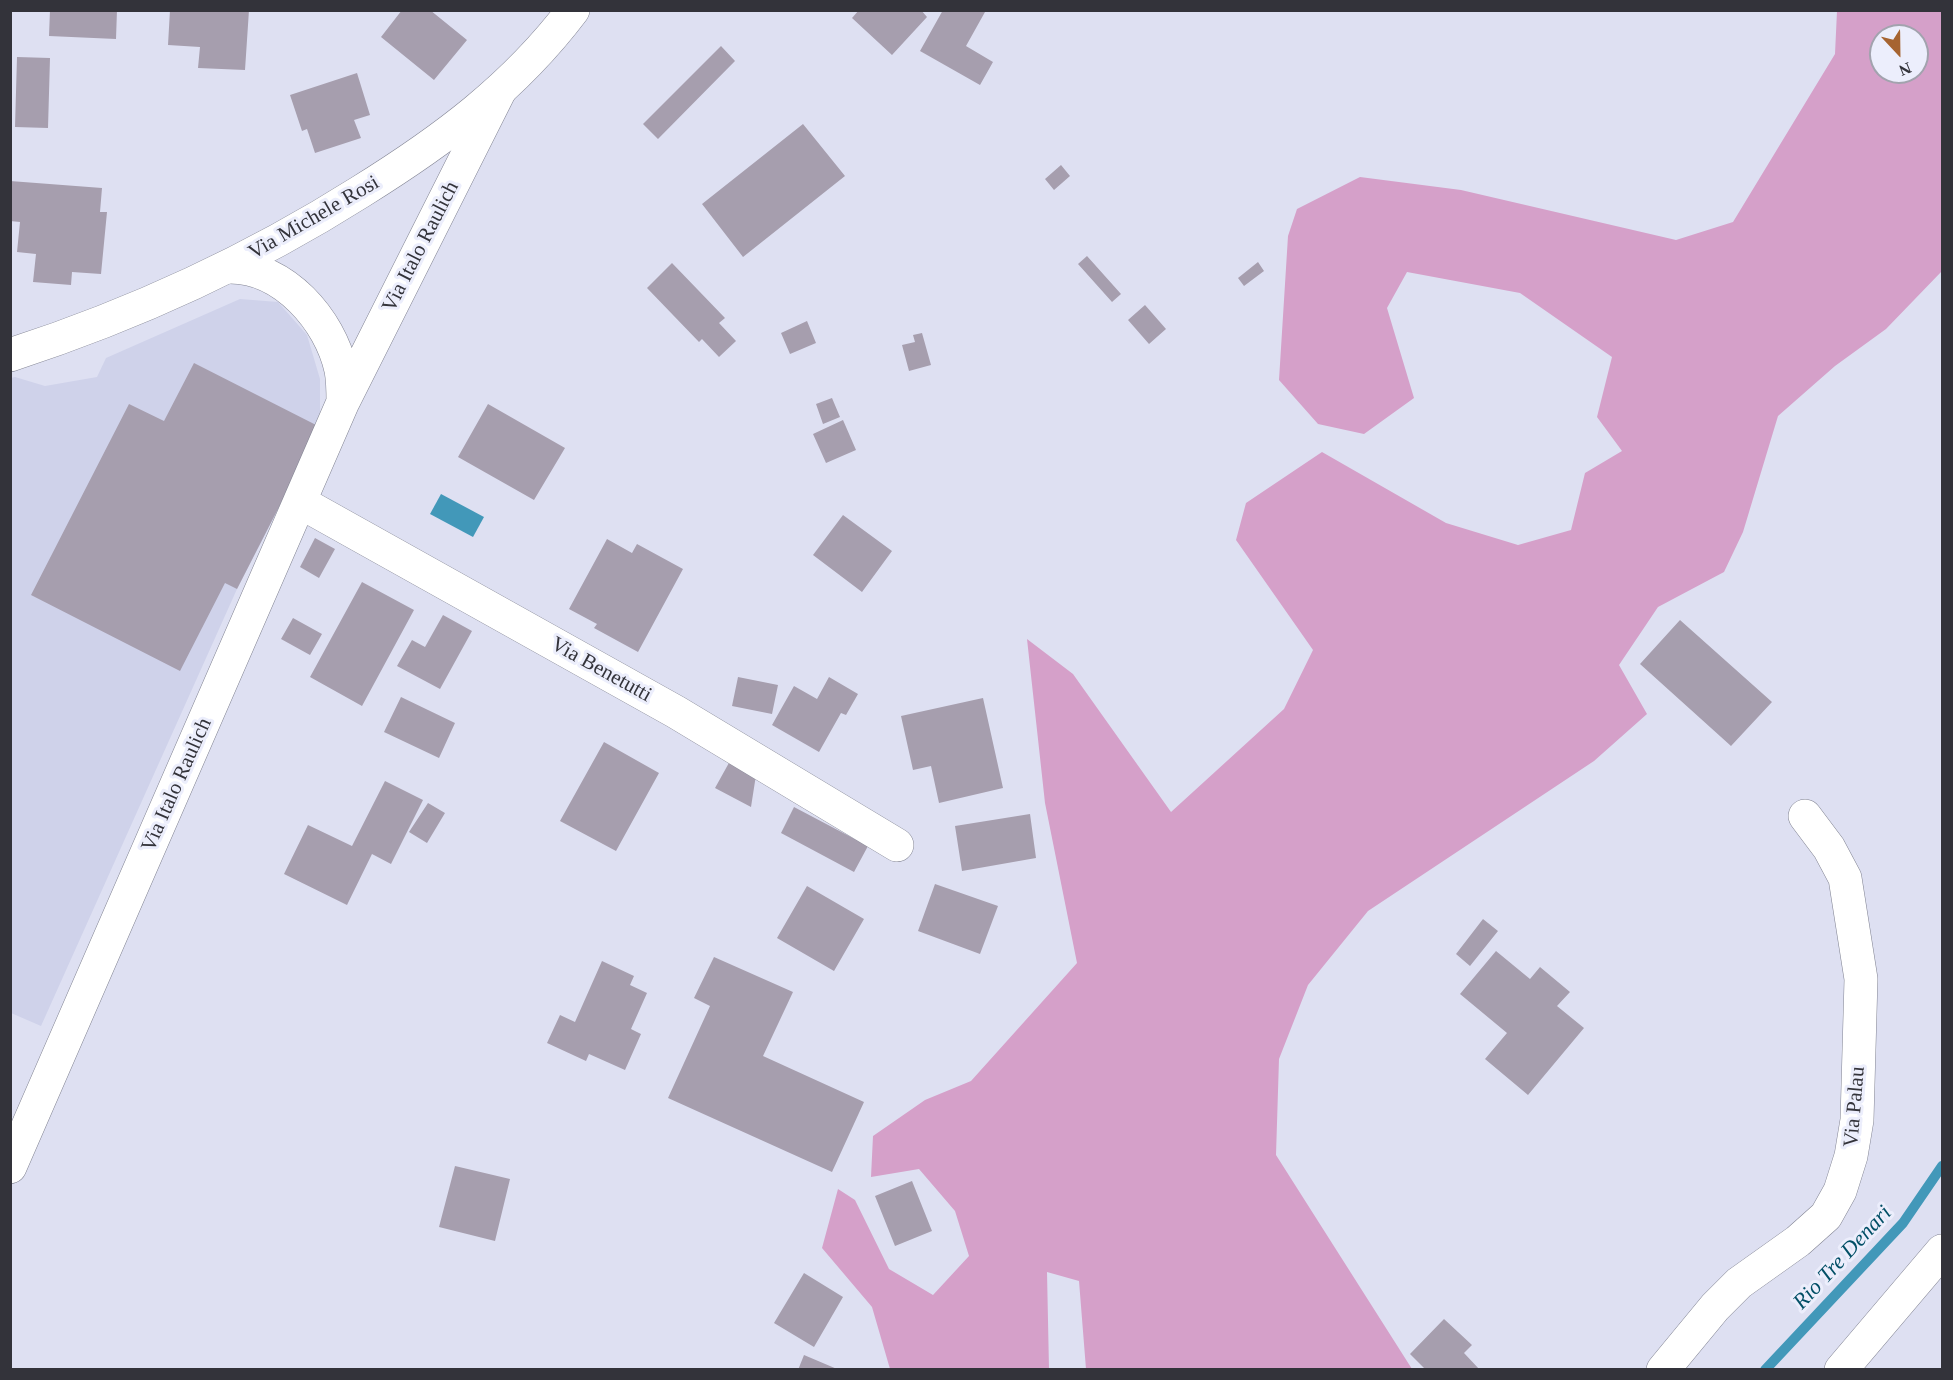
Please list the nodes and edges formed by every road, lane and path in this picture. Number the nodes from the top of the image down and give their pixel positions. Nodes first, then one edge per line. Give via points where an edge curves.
1 (573, 10) edge
2 (499, 92) junction
3 (230, 267) junction
4 (10, 355) edge
5 (343, 402) junction
6 (300, 502) junction
7 (1805, 816) dead end
8 (897, 845) dead end
9 (10, 1167) edge
10 (1942, 1251) edge
11 (1663, 1370) edge
12 (1841, 1370) edge

1 - 2 street, Via Michele Rosi
2 - 3 street, Via Michele Rosi via 393,171
2 - 5 street, Via Italo Raulich
3 - 4 street, Via Michele Rosi via 82,330
3 - 5 street, Via Italo Raulich via 247,267 264,274 305,303 319,320 337,355
5 - 6 street, Via Italo Raulich
6 - 8 street, Via Benetutti via 676,712
6 - 9 street, Via Italo Raulich
7 - 11 street, Via Palau via 1845,878 1861,979 1857,1120 1851,1156 1840,1191 1826,1216 1739,1282
10 - 12 street

